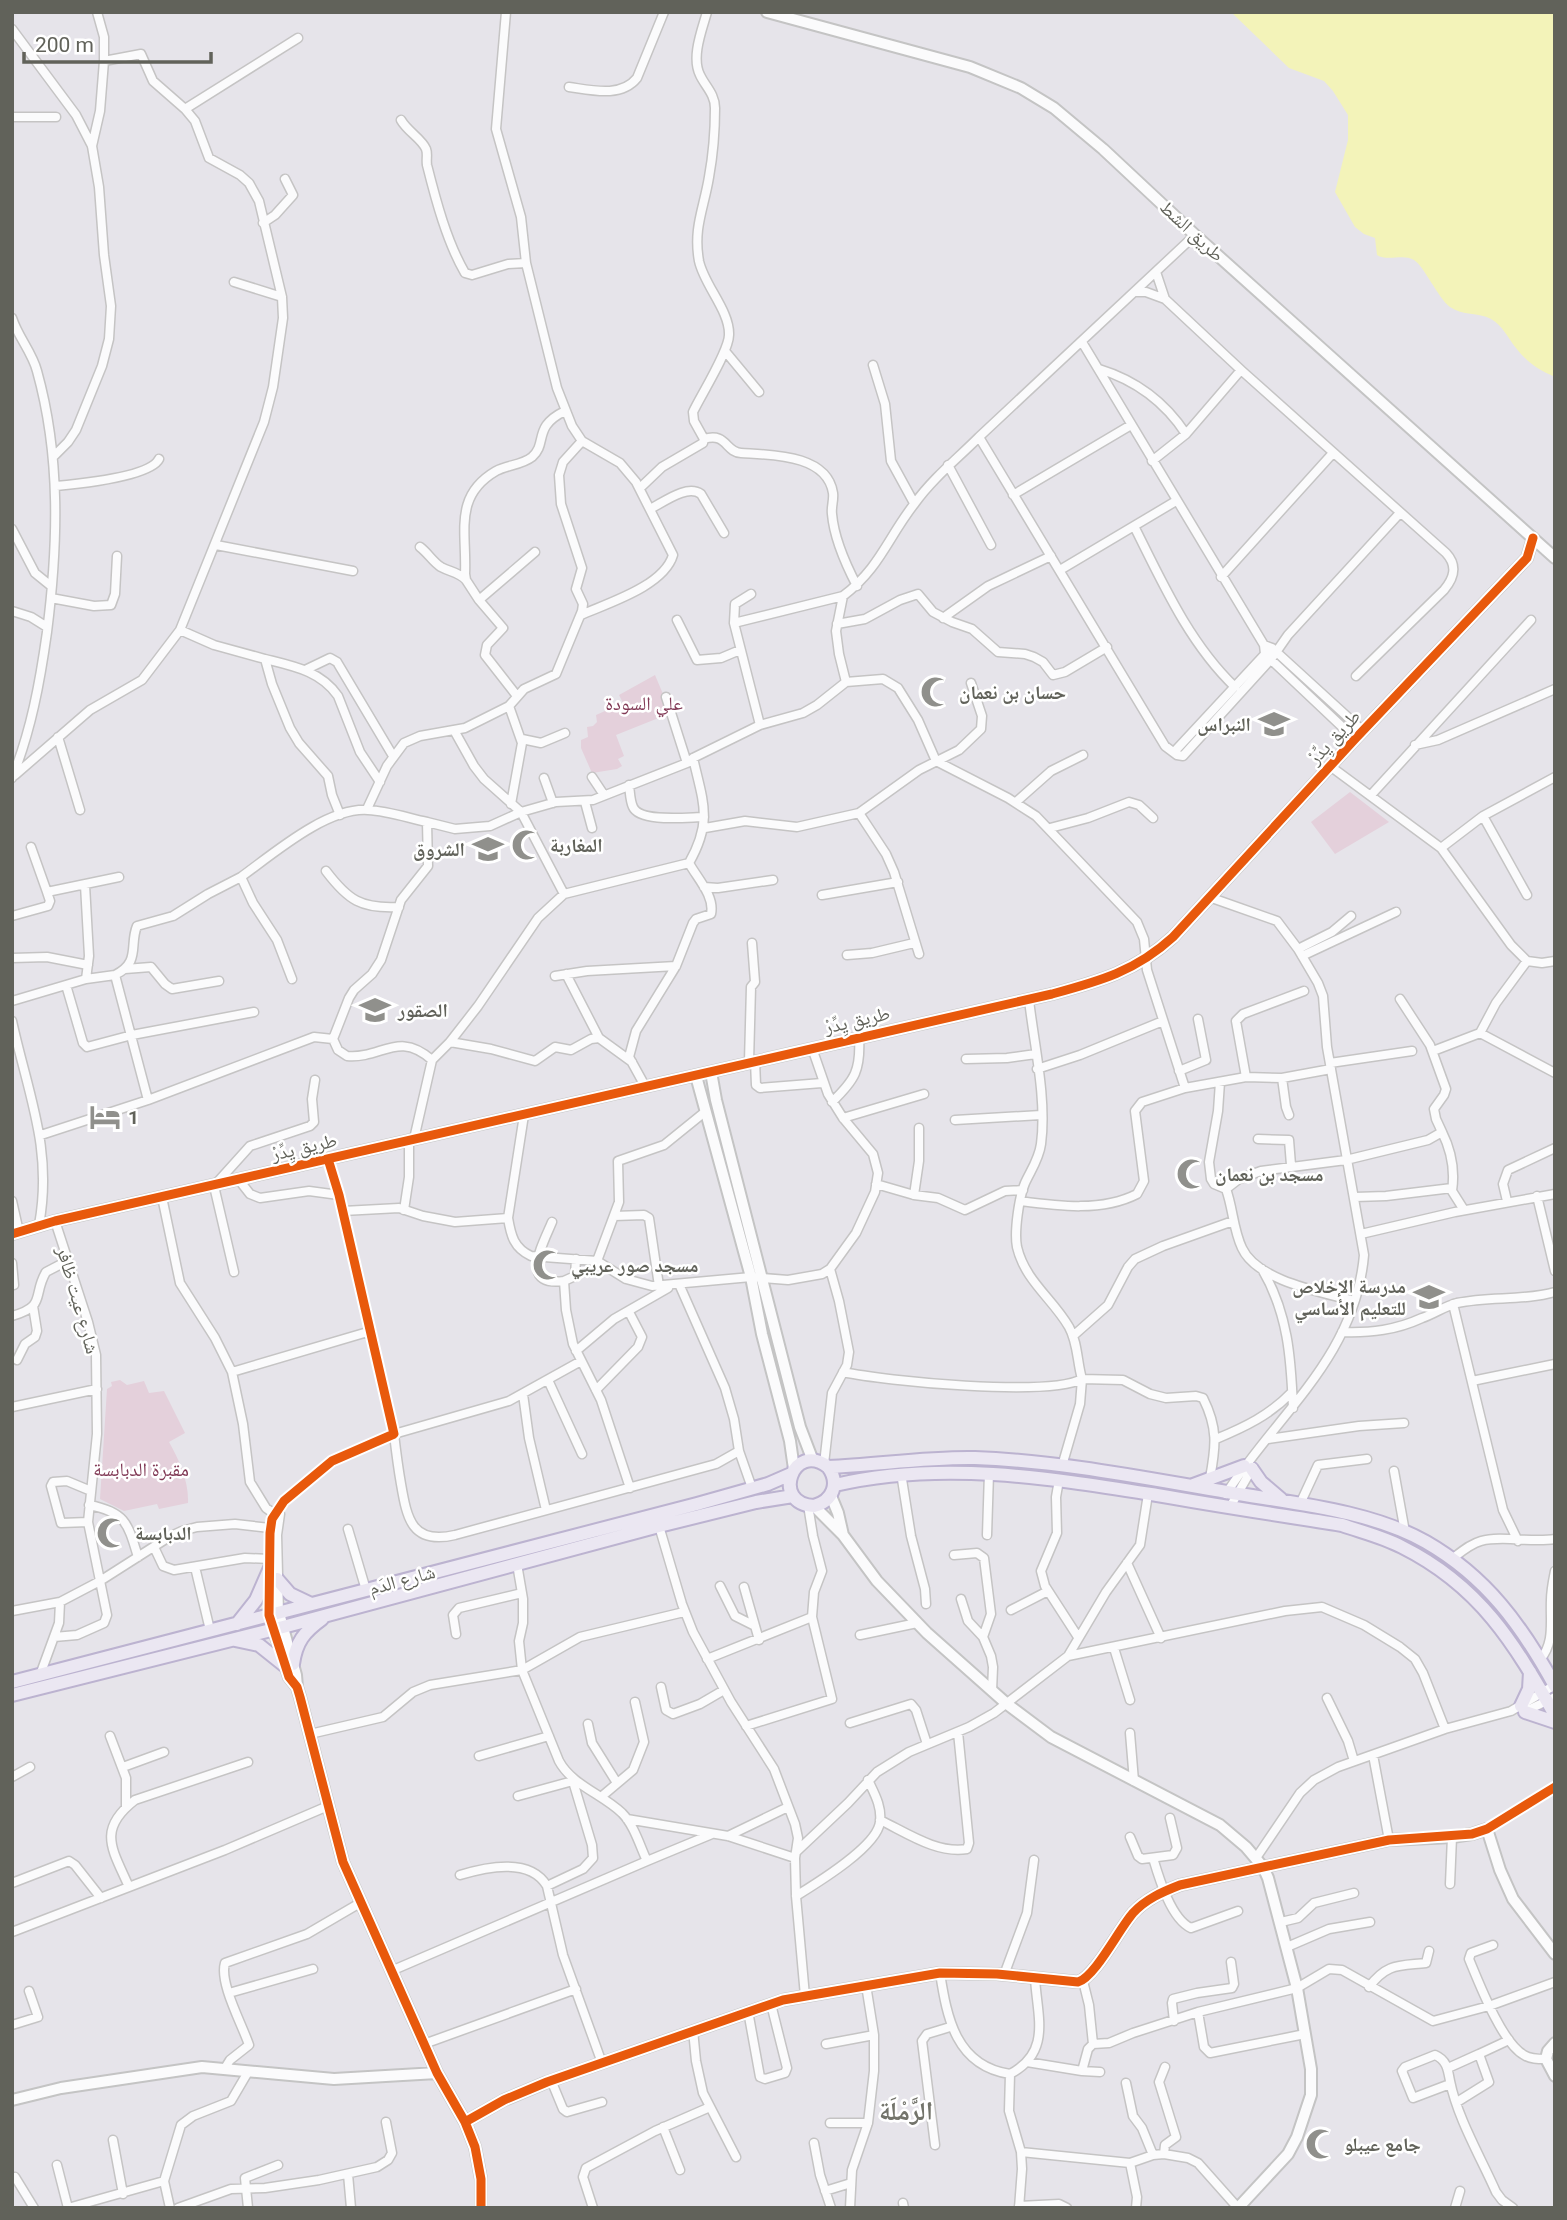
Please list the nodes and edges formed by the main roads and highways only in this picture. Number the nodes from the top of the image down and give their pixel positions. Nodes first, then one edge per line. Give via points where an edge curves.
1 (822, 1464) junction
2 (793, 1472) junction
3 (1192, 1485) junction
4 (833, 1490) junction
5 (793, 1496) junction
6 (1284, 1501) junction
7 (311, 1604) junction
8 (331, 1613) junction
9 (236, 1624) junction
10 (232, 1640) junction
11 (1530, 1671) junction
12 (12, 1682) edge
13 (1555, 1685) edge
14 (12, 1695) edge
15 (1548, 1697) edge
16 (1555, 1716) edge
17 (1555, 1722) edge

1 - 2 main road via 803,1463
1 - 3 main road via 976,1458
1 - 4 main road via 832,1472
2 - 5 main road via 789,1485
2 - 7 main road, شارع الدَم via 752,1488
3 - 6 main road
3 - 6 main road via 1248,1468
4 - 5 main road via 824,1502 811,1505
4 - 11 main road via 901,1474 989,1473 1342,1525 1401,1546 1454,1580 1511,1640
5 - 8 main road, شارع الدَم via 732,1507
6 - 13 main road via 1378,1522 1452,1559 1492,1592 1510,1614
7 - 9 main road, شارع الدَم
7 - 9 main road via 290,1594 273,1569 254,1604
8 - 10 main road, شارع الدَم
8 - 10 main road via 303,1634 289,1664 259,1645
9 - 12 main road, شارع الدَم
10 - 14 main road, شارع الدَم
11 - 15 main road
11 - 17 main road via 1529,1689 1519,1709
15 - 16 main road

